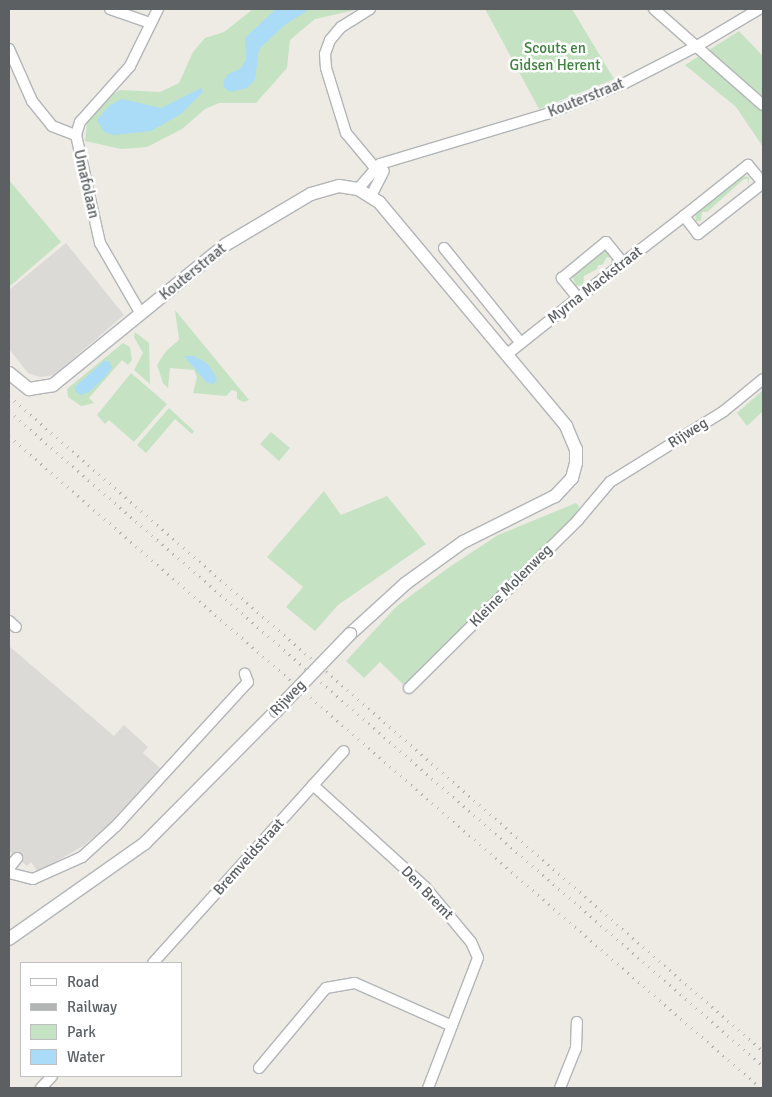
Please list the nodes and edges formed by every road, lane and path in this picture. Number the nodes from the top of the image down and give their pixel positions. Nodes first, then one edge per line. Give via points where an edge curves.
1 (110, 9) edge
2 (158, 9) edge
3 (370, 9) edge
4 (654, 9) edge
5 (759, 9) edge
6 (150, 23) junction
7 (697, 46) junction
8 (9, 49) edge
9 (763, 105) edge
10 (76, 135) junction
11 (378, 172) junction
12 (358, 189) junction
13 (371, 196) junction
14 (684, 216) junction
15 (444, 248) dead end
16 (623, 263) junction
17 (578, 298) junction
18 (141, 314) junction
19 (521, 343) junction
20 (506, 355) junction
21 (9, 363) edge
22 (9, 372) edge
23 (763, 379) edge
24 (43, 387) junction
25 (610, 482) joint
26 (246, 674) dead end
27 (409, 688) dead end
28 (344, 751) dead end
29 (313, 786) junction
30 (17, 858) dead end
31 (9, 868) edge
32 (9, 873) edge
33 (9, 937) edge
34 (154, 962) edge
35 (577, 1022) dead end
36 (452, 1026) junction
37 (259, 1068) dead end
38 (51, 1077) edge
39 (41, 1088) edge
40 (428, 1088) edge
41 (560, 1088) edge

1 - 6 street
2 - 6 street, Umafolaan
3 - 11 street via 341,28 325,54 330,87 346,134
4 - 7 street
5 - 7 street, Kouterstraat
6 - 10 street, Umafolaan via 130,66 80,122
7 - 9 street
7 - 11 street, Kouterstraat via 625,83 547,114 400,157
8 - 10 street via 32,101 52,126
10 - 18 street, Umafolaan via 100,243
11 - 12 street, Kouterstraat
11 - 13 street, Kouterstraat
12 - 13 street, Kouterstraat
12 - 18 street, Kouterstraat via 330,187 264,220 225,245
13 - 20 street via 386,208
14 - 14 street, Myrna Mackstraat via 748,165 763,183 698,234
14 - 16 street, Myrna Mackstraat
15 - 19 street
16 - 17 street, Myrna Mackstraat
16 - 17 street via 606,242 562,278
17 - 19 street, Myrna Mackstraat
18 - 24 street, Kouterstraat via 63,379
19 - 20 street, Myrna Mackstraat
20 - 33 street, Rijweg, bridge via 571,434 576,449 575,470 555,496 463,542 405,584 350,634 145,843
21 - 24 street
22 - 24 street via 29,389
23 - 25 street, Rijweg via 724,411
25 - 27 street, Kleine Molenweg via 578,520
26 - 32 street via 248,682 116,826 82,857 33,880
28 - 29 street, Bremveldstraat
29 - 34 street, Bremveldstraat
29 - 36 street, Den Bremt via 424,887 472,942 478,958
30 - 31 street
35 - 41 street via 576,1048
36 - 37 street via 355,984 326,988
36 - 40 street, Den Bremt
38 - 39 street

